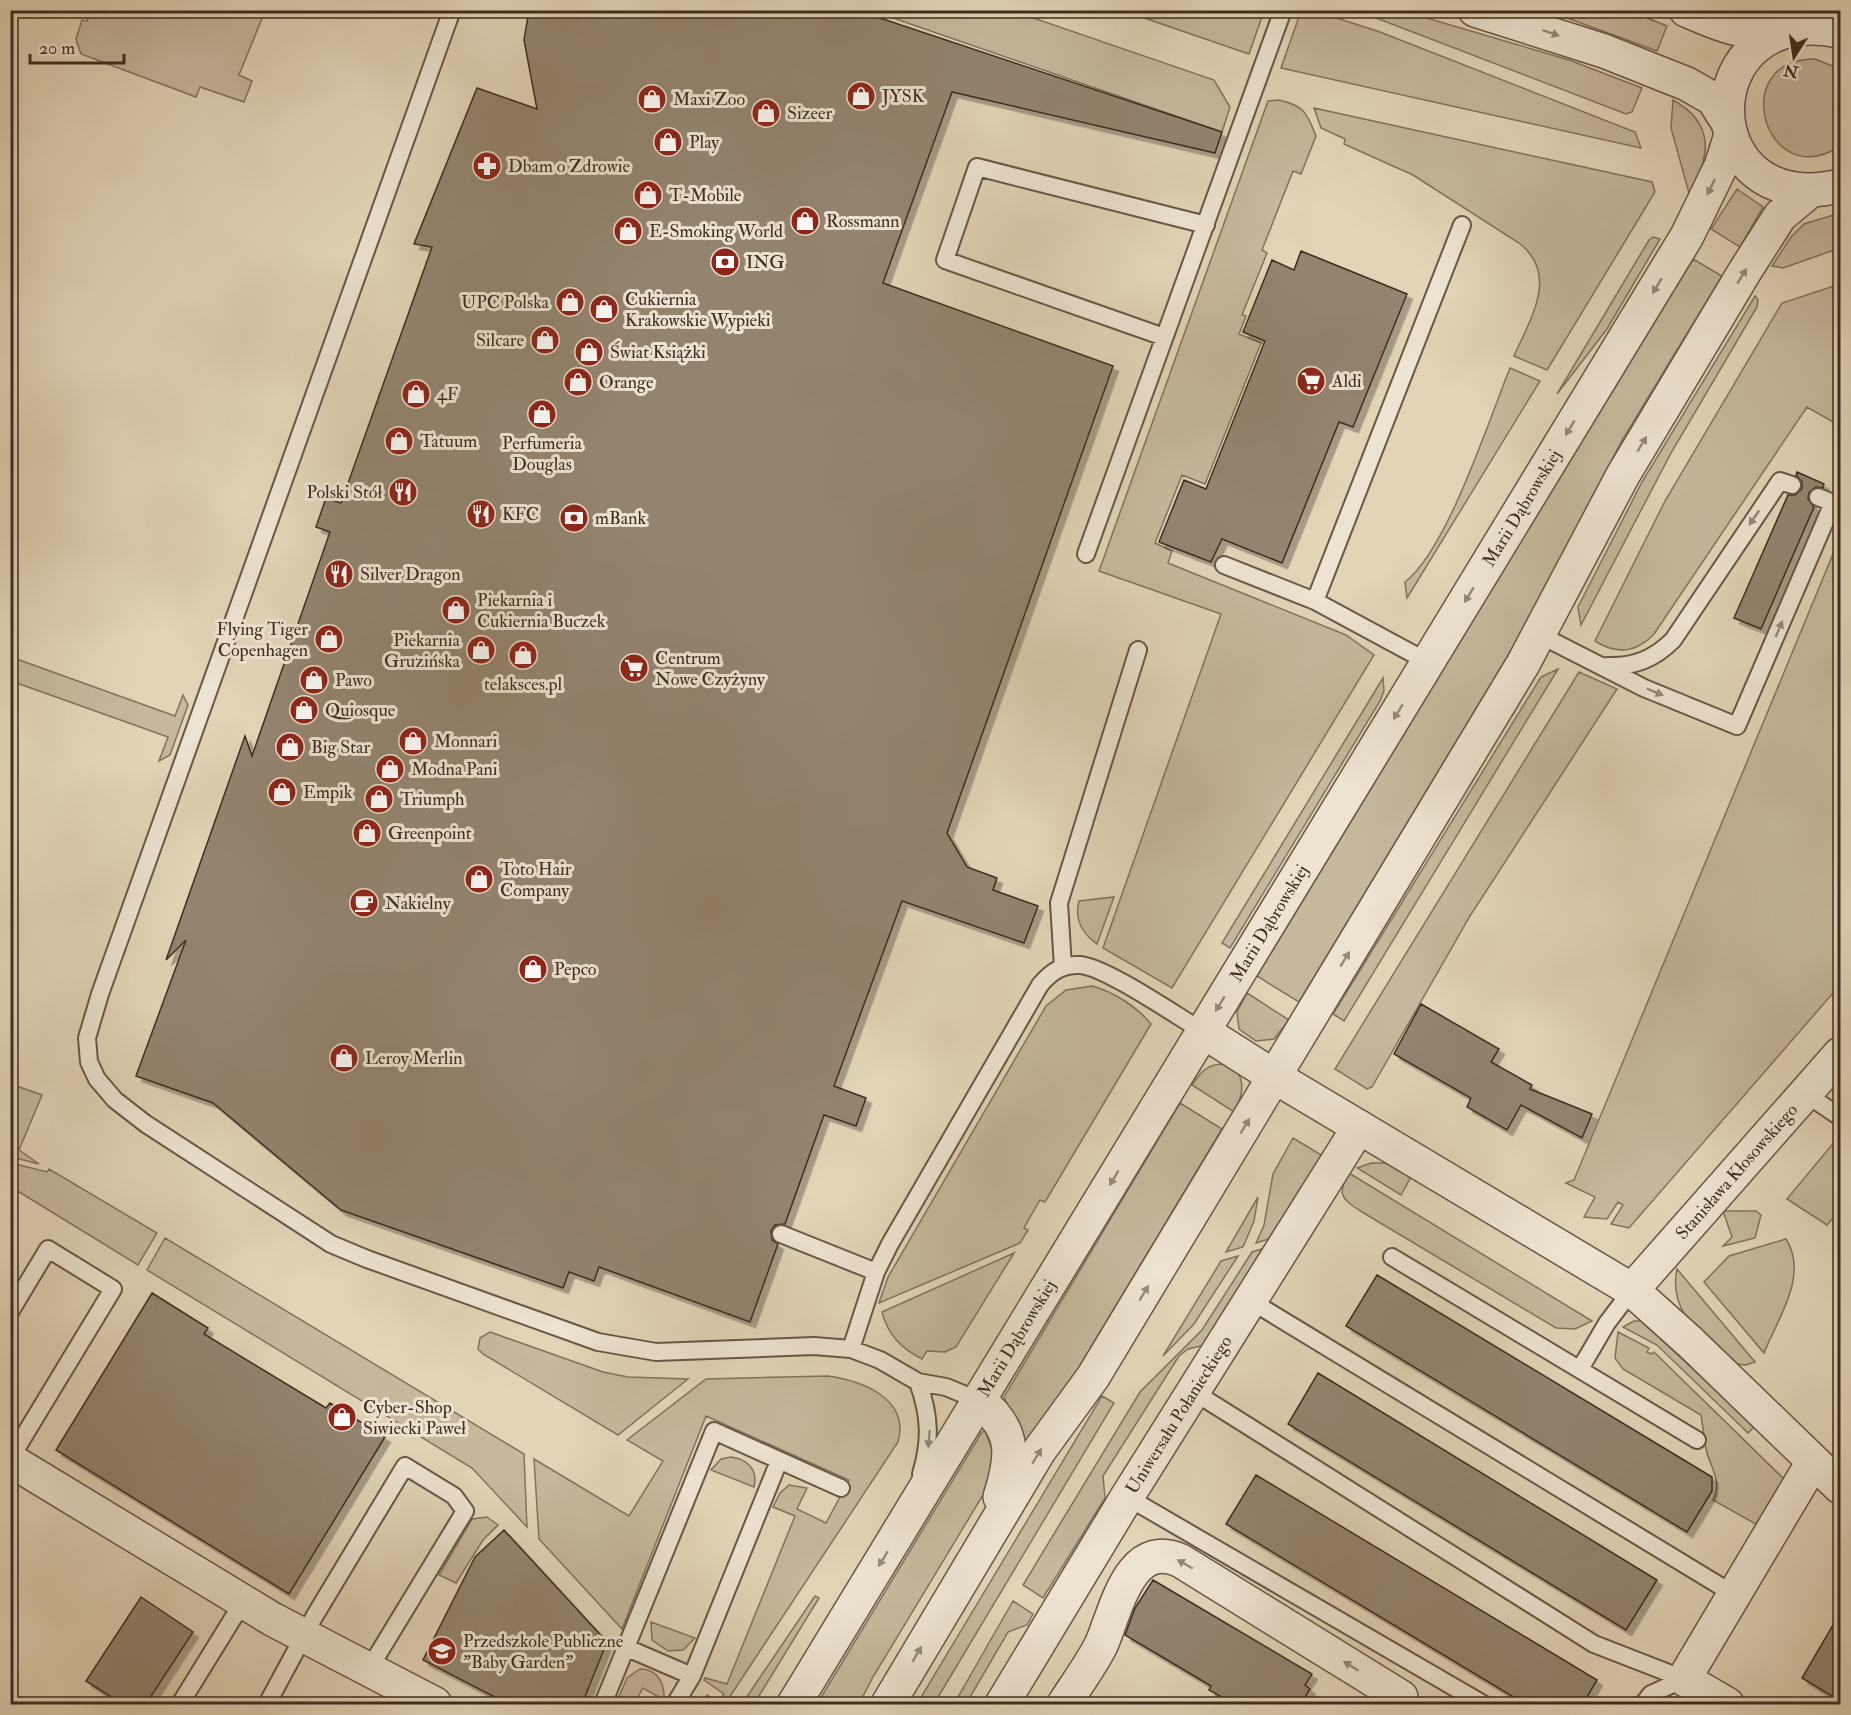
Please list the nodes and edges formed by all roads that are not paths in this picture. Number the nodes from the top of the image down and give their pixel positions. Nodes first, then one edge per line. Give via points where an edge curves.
1 (452, 10) edge
2 (1283, 10) edge
3 (1475, 10) edge
4 (1686, 10) edge
5 (1832, 22) edge
6 (1775, 31) junction
7 (1729, 128) junction
8 (1825, 188) edge
9 (1206, 225) junction
10 (1462, 225) dead end
11 (1164, 337) junction
12 (1792, 485) dead end
13 (1818, 497) dead end
14 (1086, 554) dead end
15 (1224, 565) dead end
16 (1315, 602) junction
17 (1540, 635) junction
18 (1138, 650) dead end
19 (1428, 662) junction
20 (1603, 665) junction
21 (1063, 967) junction
22 (1204, 1032) junction
23 (1840, 1054) edge
24 (1275, 1077) junction
25 (1806, 1094) junction
26 (1840, 1117) edge
27 (1359, 1127) junction
28 (782, 1234) dead end
29 (1392, 1257) dead end
30 (876, 1272) junction
31 (1632, 1290) junction
32 (1251, 1301) junction
33 (10, 1312) edge
34 (852, 1349) junction
35 (1580, 1369) junction
36 (918, 1382) junction
37 (1194, 1392) junction
38 (980, 1401) junction
39 (1697, 1440) dead end
40 (10, 1460) edge
41 (779, 1461) junction
42 (1813, 1462) junction
43 (1840, 1487) edge
44 (842, 1488) dead end
45 (1127, 1497) junction
46 (910, 1514) junction
47 (985, 1542) junction
48 (1735, 1595) junction
49 (243, 1602) junction
50 (304, 1636) junction
51 (627, 1648) junction
52 (369, 1668) junction
53 (692, 1676) junction
54 (1684, 1679) junction
55 (1399, 1701) edge
56 (180, 1704) edge
57 (267, 1704) edge
58 (435, 1704) edge
59 (603, 1704) edge
60 (675, 1704) edge
61 (794, 1704) edge
62 (888, 1704) edge
63 (1002, 1704) edge
64 (1065, 1704) edge
65 (1483, 1704) edge
66 (1643, 1704) edge
67 (1727, 1704) edge

1 - 34 lane via 100,994 87,1038 89,1062 106,1090 133,1115 316,1235 367,1259 624,1348 691,1352 814,1346
2 - 9 lane
3 -> 7 street via 1604,51 1687,84 1713,99
4 - 6 street via 1732,29 1752,33
5 - 6 street
6 - 7 street, Marii Dąbrowskiej via 1756,41 1736,69 1730,84
7 - 8 street via 1745,159 1763,176 1785,187
7 -> 19 street, Marii Dąbrowskiej via 1721,166 1687,236
17 -> 8 street via 1623,475 1780,216
9 - 11 lane
9 - 11 lane via 977,167 945,260
10 - 16 lane
11 - 14 lane
12 -> 20 lane via 1780,481 1663,650 1636,664
20 -> 13 lane via 1644,688 1737,726 1833,503
15 - 16 lane
16 - 19 lane
17 - 20 lane
24 -> 17 street
18 - 21 lane via 1059,903
19 -> 22 street, Marii Dąbrowskiej
21 - 22 lane via 1081,965 1097,970
21 - 30 lane via 1049,974 1040,985
22 - 24 street
22 -> 38 street, Marii Dąbrowskiej
23 - 25 street, Stanisława Kłosowskiego
24 - 27 street
47 -> 24 street via 1039,1451 1093,1377
25 - 26 lane
25 - 31 street, Stanisława Kłosowskiego
27 - 31 street
27 - 32 street, Uniwersału Połanieckiego
28 - 30 lane
29 - 35 lane
30 - 34 lane
31 - 35 lane
31 - 42 street
32 - 37 street, Uniwersału Połanieckiego
32 - 48 lane
33 - 40 lane via 48,1249 113,1289
34 - 36 lane
35 - 39 lane
36 - 38 lane via 946,1387
36 -> 46 lane via 927,1408 929,1441
37 - 45 street, Uniwersału Połanieckiego
37 - 54 lane via 1593,1644
38 - 46 street, Marii Dąbrowskiej
38 - 47 street via 1006,1432 1010,1449 1007,1472
40 - 49 street
41 - 44 lane
41 - 51 lane via 714,1431
41 - 53 lane
42 - 43 street
42 - 48 street
45 - 63 street, Uniwersału Połanieckiego
45 - 65 lane
46 -> 61 street, Marii Dąbrowskiej
62 -> 47 street
48 - 54 street
49 - 50 street
49 - 56 lane
50 - 52 street
50 - 52 lane via 405,1466 454,1496 465,1511
50 - 57 lane
51 - 53 lane
51 - 59 lane
52 - 58 street
53 - 60 lane
54 - 66 lane via 1651,1694
54 - 67 street
55 -> 64 street via 1172,1557 1158,1555 1143,1561 1112,1610 1101,1644

